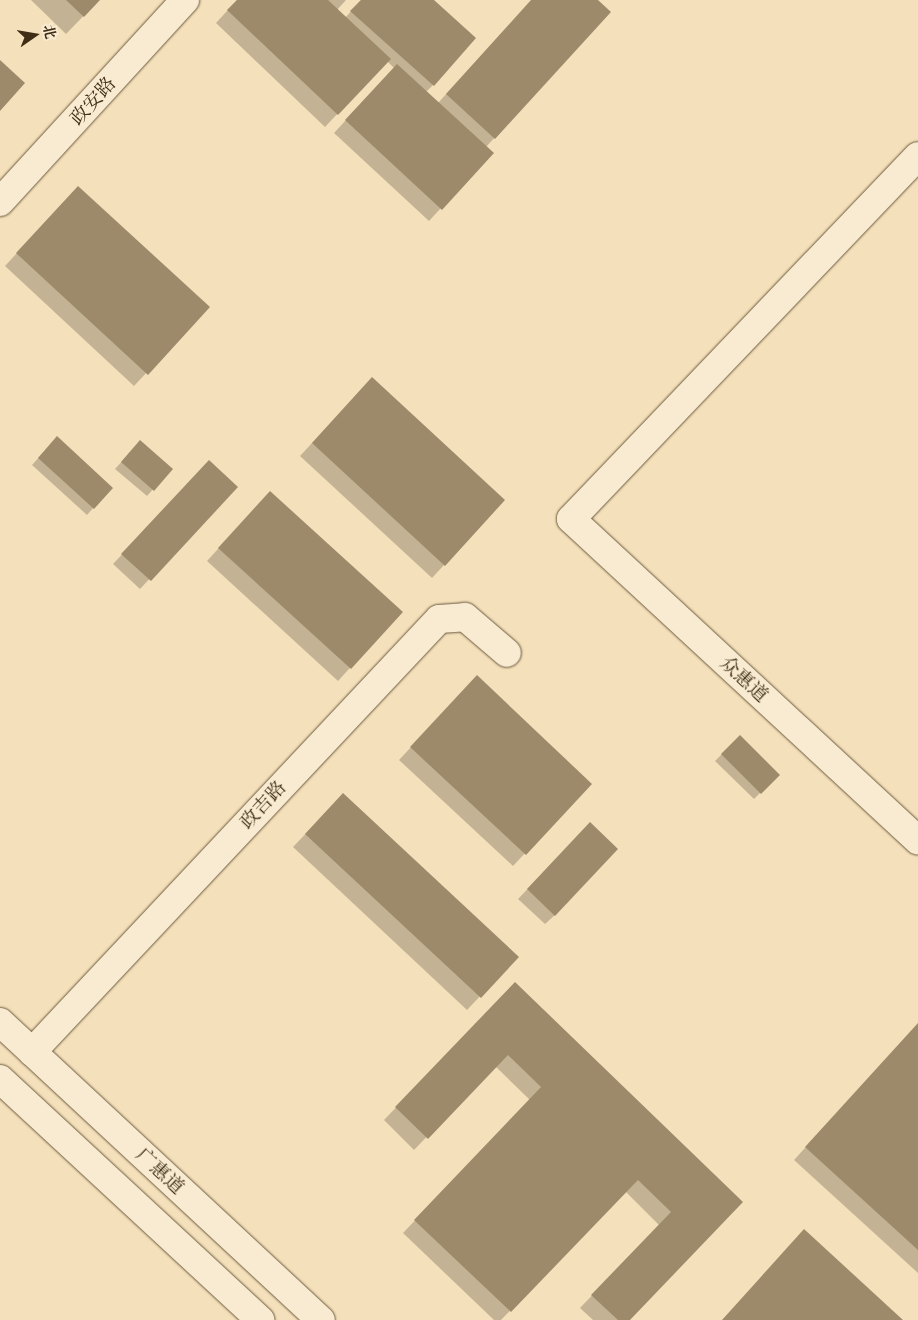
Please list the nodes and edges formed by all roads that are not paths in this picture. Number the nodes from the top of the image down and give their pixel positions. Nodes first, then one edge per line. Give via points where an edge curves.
1 (185, 0) edge
2 (918, 156) edge
3 (0, 202) edge
4 (507, 654) dead end
5 (918, 840) edge
6 (0, 1022) edge
7 (32, 1052) junction
8 (0, 1078) edge
9 (260, 1320) edge
10 (321, 1320) edge

1 - 3 street, 政安路
2 - 5 street, 众惠道 via 571,519
4 - 7 street, 政吉路 via 465,617 439,620
6 - 7 street, 广惠道
7 - 10 street, 广惠道
8 - 9 street

